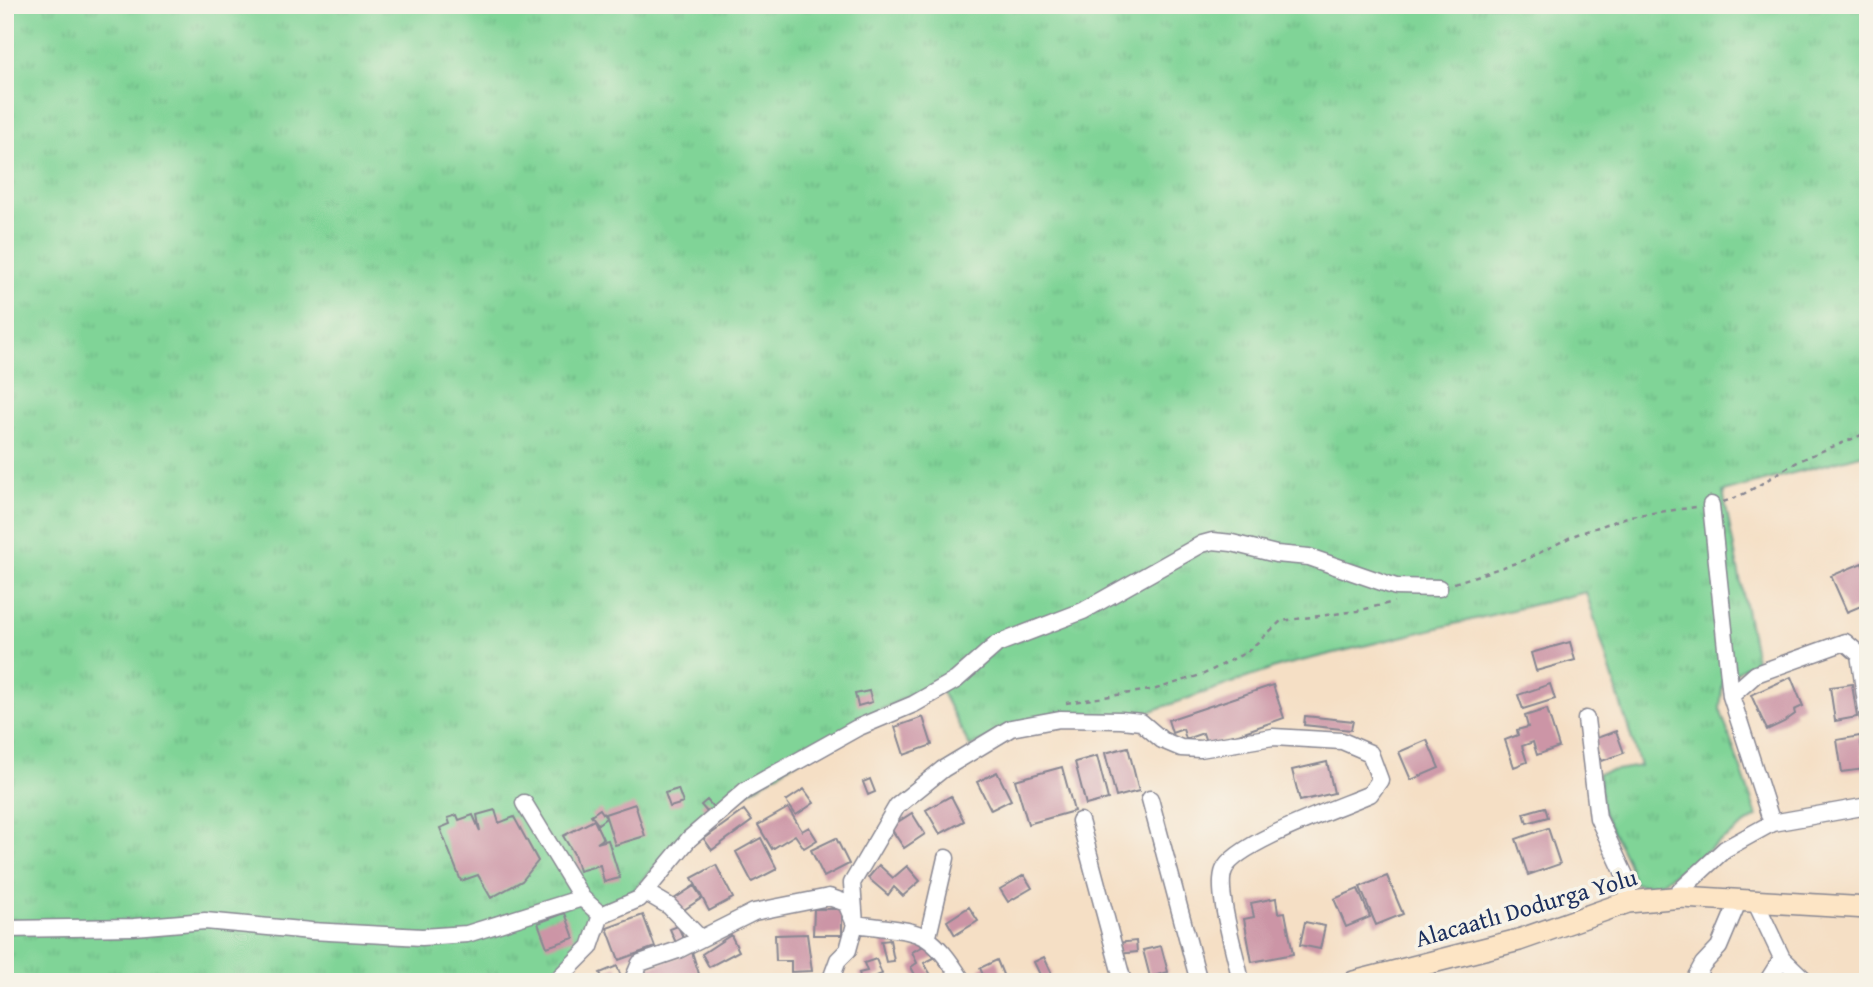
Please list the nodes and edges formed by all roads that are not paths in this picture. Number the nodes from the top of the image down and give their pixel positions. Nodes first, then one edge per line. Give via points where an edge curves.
1 (1711, 505) dead end
2 (1439, 588) dead end
3 (1731, 696) junction
4 (1868, 717) edge
5 (1586, 719) dead end
6 (1150, 799) dead end
7 (523, 803) dead end
8 (1868, 806) edge
9 (1080, 821) dead end
10 (1772, 823) junction
11 (946, 858) dead end
12 (645, 892) junction
13 (582, 898) junction
14 (1672, 898) junction
15 (1628, 902) junction
16 (1747, 902) junction
17 (1868, 908) edge
18 (601, 915) junction
19 (855, 925) junction
20 (5, 929) edge
21 (928, 936) junction
22 (700, 938) junction
23 (1782, 958) junction
24 (555, 982) edge
25 (632, 982) edge
26 (830, 982) edge
27 (963, 982) edge
28 (1123, 982) edge
29 (1199, 982) edge
30 (1241, 982) edge
31 (1354, 982) edge
32 (1693, 982) edge
33 (1767, 982) edge
34 (1807, 982) edge

1 - 3 street
2 - 12 street via 1396,587 1309,557 1233,543 1202,544 1083,611 997,644 956,680 915,704 857,728 746,790 689,839
3 - 4 street via 1756,674 1845,642 1858,654
3 - 10 street
5 - 15 street via 1598,818 1628,882
6 - 29 street
7 - 13 street
8 - 10 street
9 - 28 street
10 - 14 street via 1725,849
11 - 21 street
12 - 18 street
12 - 22 street via 668,906
13 - 18 street
13 - 20 street via 467,934 422,937 205,921
14 - 15 street, Alacaatlı Dodurga Yolu
14 - 16 street, Alacaatlı Dodurga Yolu
15 - 31 street, Alacaatlı Dodurga Yolu via 1519,940
16 - 17 street, Alacaatlı Dodurga Yolu
16 - 23 street
16 - 32 street
18 - 24 street via 590,947
19 - 21 street
19 - 22 street via 845,903 829,897 754,912
19 - 26 street via 848,950 838,960
19 - 30 street via 852,883 897,806 943,769 1011,728 1060,719 1121,720 1141,722 1162,740 1181,748 1273,737 1342,741 1370,753 1380,780 1370,794 1242,849 1224,871 1223,901
21 - 27 street via 944,950
22 - 25 street via 640,962
23 - 33 street
23 - 34 street

